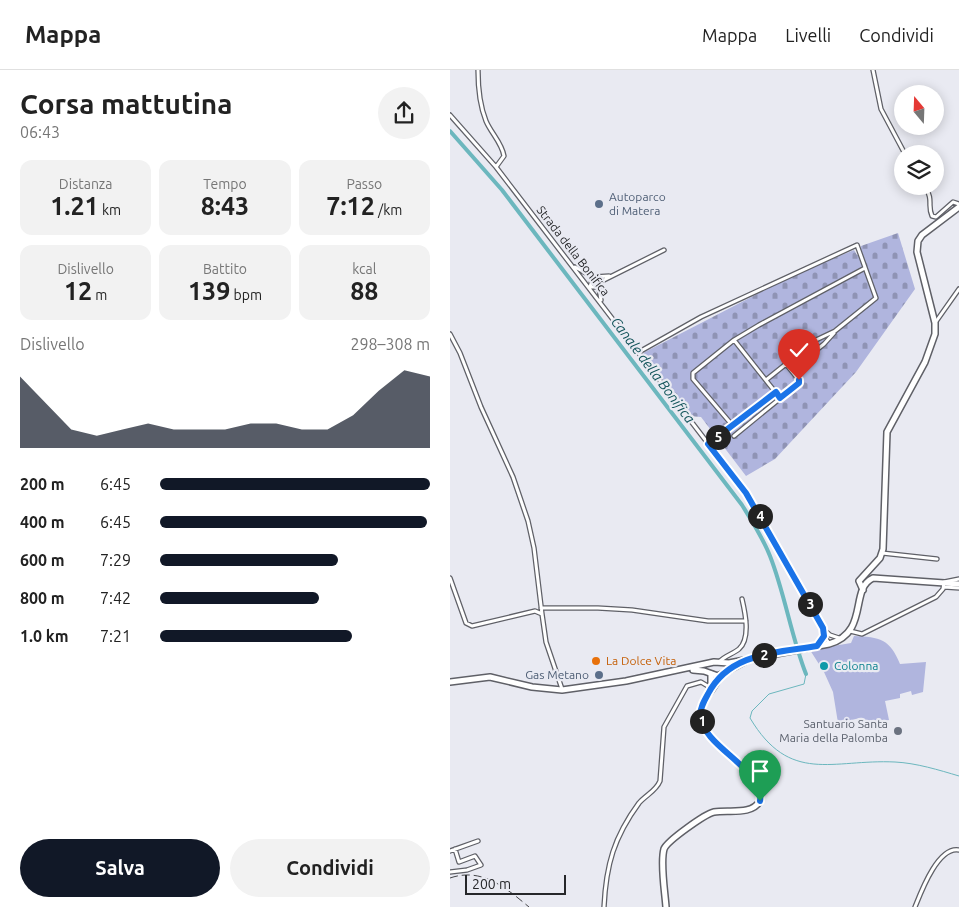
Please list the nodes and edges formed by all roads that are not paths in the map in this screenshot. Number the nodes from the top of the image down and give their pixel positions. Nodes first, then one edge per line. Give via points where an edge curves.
1 (478, 70) edge
2 (873, 70) edge
3 (450, 115) edge
4 (900, 145) edge
5 (496, 167) junction
6 (929, 195) edge
7 (959, 205) edge
8 (664, 250) dead end
9 (574, 266) junction
10 (865, 268) junction
11 (610, 276) junction
12 (593, 277) junction
13 (599, 287) junction
14 (590, 288) junction
15 (959, 289) edge
16 (601, 302) junction
17 (935, 323) junction
18 (835, 331) junction
19 (450, 334) edge
20 (734, 340) junction
21 (639, 352) junction
22 (786, 364) junction
23 (791, 370) junction
24 (766, 380) junction
25 (776, 392) junction
26 (780, 398) junction
27 (733, 426) junction
28 (734, 436) dead end
29 (708, 444) junction
30 (882, 554) junction
31 (937, 559) dead end
32 (450, 578) edge
33 (959, 579) edge
34 (959, 584) edge
35 (944, 585) junction
36 (959, 588) edge
37 (863, 590) junction
38 (742, 598) dead end
39 (541, 608) junction
40 (542, 614) junction
41 (746, 620) junction
42 (823, 628) junction
43 (850, 631) junction
44 (830, 635) junction
45 (824, 636) junction
46 (842, 639) junction
47 (829, 644) junction
48 (814, 646) junction
49 (751, 658) junction
50 (719, 662) junction
51 (711, 664) junction
52 (687, 669) junction
53 (710, 673) junction
54 (721, 674) junction
55 (450, 682) edge
56 (711, 688) junction
57 (562, 690) junction
58 (478, 840) dead end
59 (455, 849) junction
60 (959, 850) edge
61 (450, 851) edge
62 (450, 872) edge
63 (604, 907) edge
64 (666, 907) edge
65 (915, 907) edge

1 - 5 street via 485,120 503,150 504,156
2 - 4 street via 882,109
3 - 5 street, Strada della Bonifica
5 - 9 street, Strada della Bonifica
6 - 7 street via 932,216 936,217 953,202
7 - 17 main road via 918,241 923,280
8 - 11 street
9 - 12 street
9 - 14 street, Strada della Bonifica
10 - 18 street via 876,298
10 - 20 street
10 - 21 street via 857,246 701,317
11 - 12 street
11 - 13 street
12 - 14 street
13 - 14 street
13 - 16 street
14 - 16 street, Strada della Bonifica
15 - 17 street
16 - 21 street, Strada della Bonifica
17 - 30 main road via 935,334 925,362 887,432
18 - 22 street via 816,340
18 - 23 street
19 - 39 street via 522,500 532,536
20 - 24 street
20 - 27 street via 692,375
21 - 29 street, Strada della Bonifica
22 - 23 street
22 - 24 street
23 - 26 street via 799,383
24 - 25 street
25 - 26 street
25 - 27 street
26 - 28 street
27 - 29 street
29 - 42 street, Strada della Bonifica via 746,493
30 - 31 street via 888,552
30 - 37 main road via 859,581
32 - 40 street via 466,623 472,626 535,611
33 - 35 street
34 - 35 main road
35 - 36 street
35 - 37 main road via 879,577 868,580
35 - 43 street via 936,597 862,634
37 - 43 main road via 858,615
38 - 41 street
39 - 40 street
39 - 41 street via 606,608 708,621
40 - 57 street via 546,642
41 - 50 street via 740,648
42 - 44 street
42 - 45 street
43 - 46 main road
44 - 46 street
44 - 47 street
45 - 47 street
45 - 48 street
46 - 47 main road
47 - 48 main road
48 - 49 main road
49 - 50 main road
49 - 54 main road
50 - 51 main road
50 - 54 main road via 723,667
51 - 52 main road
51 - 53 main road
52 - 53 main road
52 - 57 main road
53 - 54 main road
53 - 56 main road
54 - 56 main road
55 - 57 main road via 490,677
56 - 63 street via 700,682 687,686 664,726 660,781 641,801 617,837 609,866
56 - 64 main road via 702,706 701,718 715,742 734,758 757,786 760,801 749,810 708,814 668,842 664,851
58 - 59 street
59 - 61 street
59 - 62 street via 459,862 476,856 480,865
60 - 65 street via 945,855 932,870

